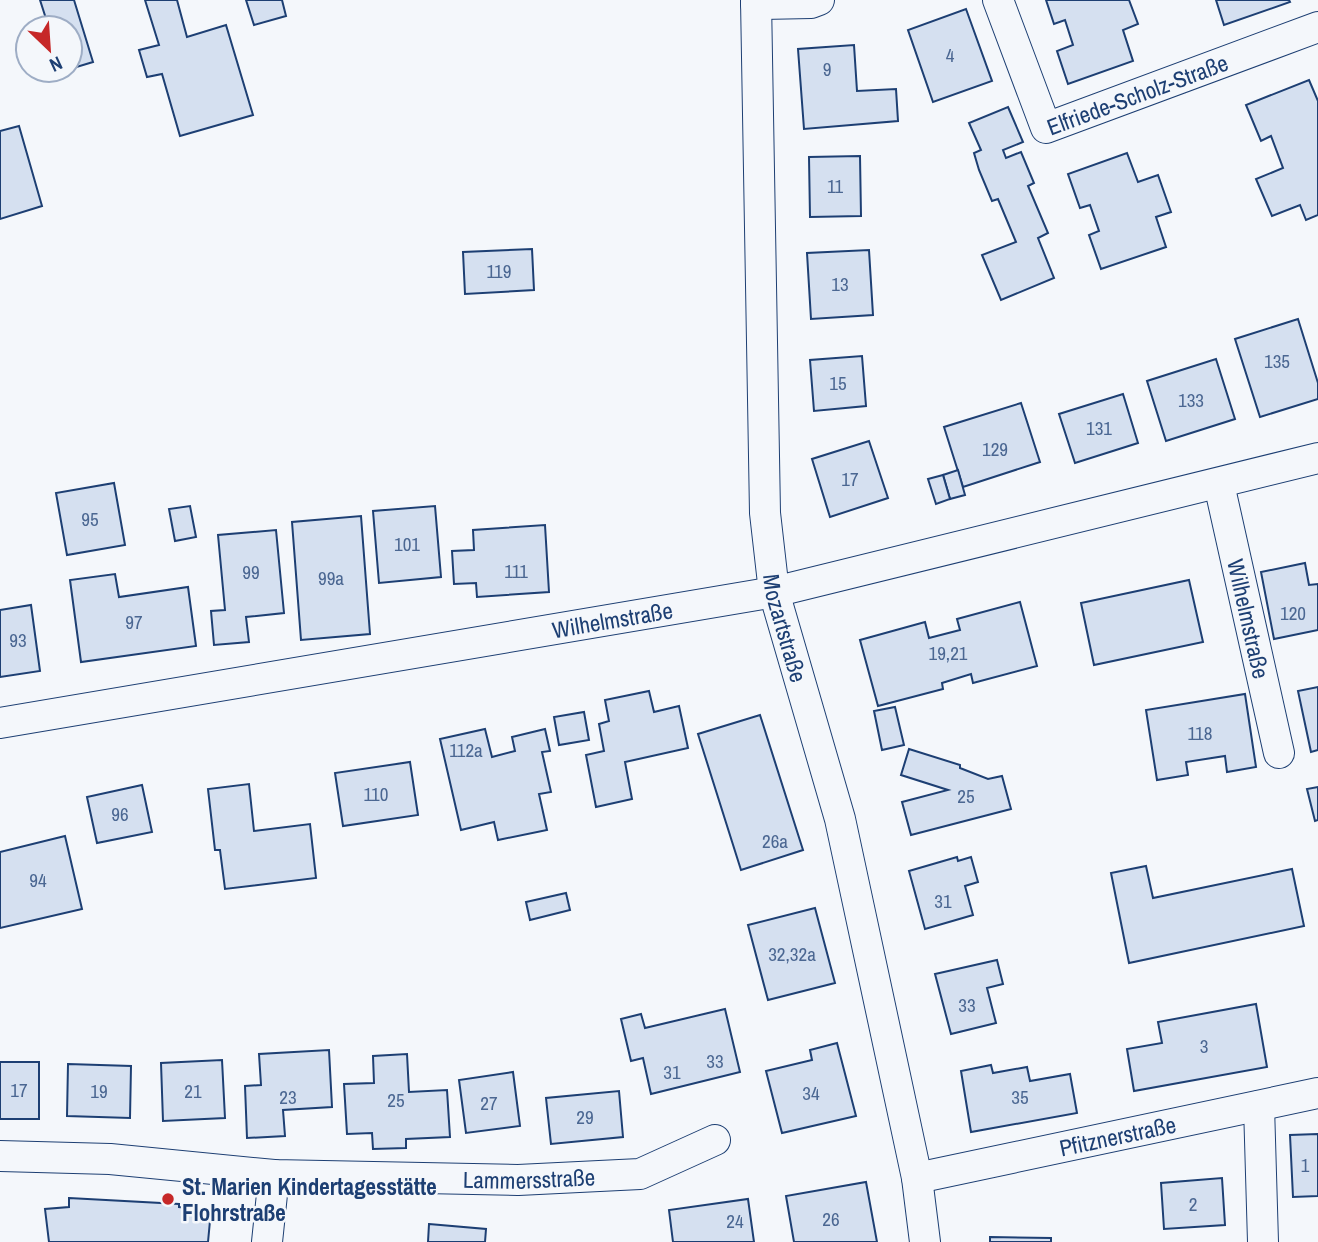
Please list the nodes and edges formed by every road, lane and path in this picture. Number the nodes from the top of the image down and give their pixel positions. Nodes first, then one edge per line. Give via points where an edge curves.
1 (819, 0) edge
2 (998, 0) edge
3 (756, 2) edge
4 (1318, 27) edge
5 (1318, 458) edge
6 (1219, 484) junction
7 (774, 592) junction
8 (0, 723) edge
9 (1279, 753) dead end
10 (1318, 1093) edge
11 (1259, 1106) junction
12 (715, 1140) dead end
13 (0, 1156) edge
14 (274, 1175) junction
15 (917, 1178) junction
16 (267, 1242) edge
17 (925, 1242) edge
18 (1263, 1242) edge

1 - 3 street
2 - 4 street, Elfriede-Scholz-Straße via 1046,128
3 - 7 street, Mozartstraße via 765,513
5 - 6 street, Wilhelmstraße
6 - 7 street, Wilhelmstraße
6 - 9 street, Wilhelmstraße
7 - 8 street, Wilhelmstraße
7 - 15 street, Mozartstraße via 839,819
10 - 11 street, Pfitznerstraße
11 - 15 street, Pfitznerstraße
11 - 18 street
12 - 14 street, Lammersstraße via 640,1174 518,1180
13 - 14 street, Lammersstraße via 110,1159
14 - 16 street
15 - 17 street, Mozartstraße

